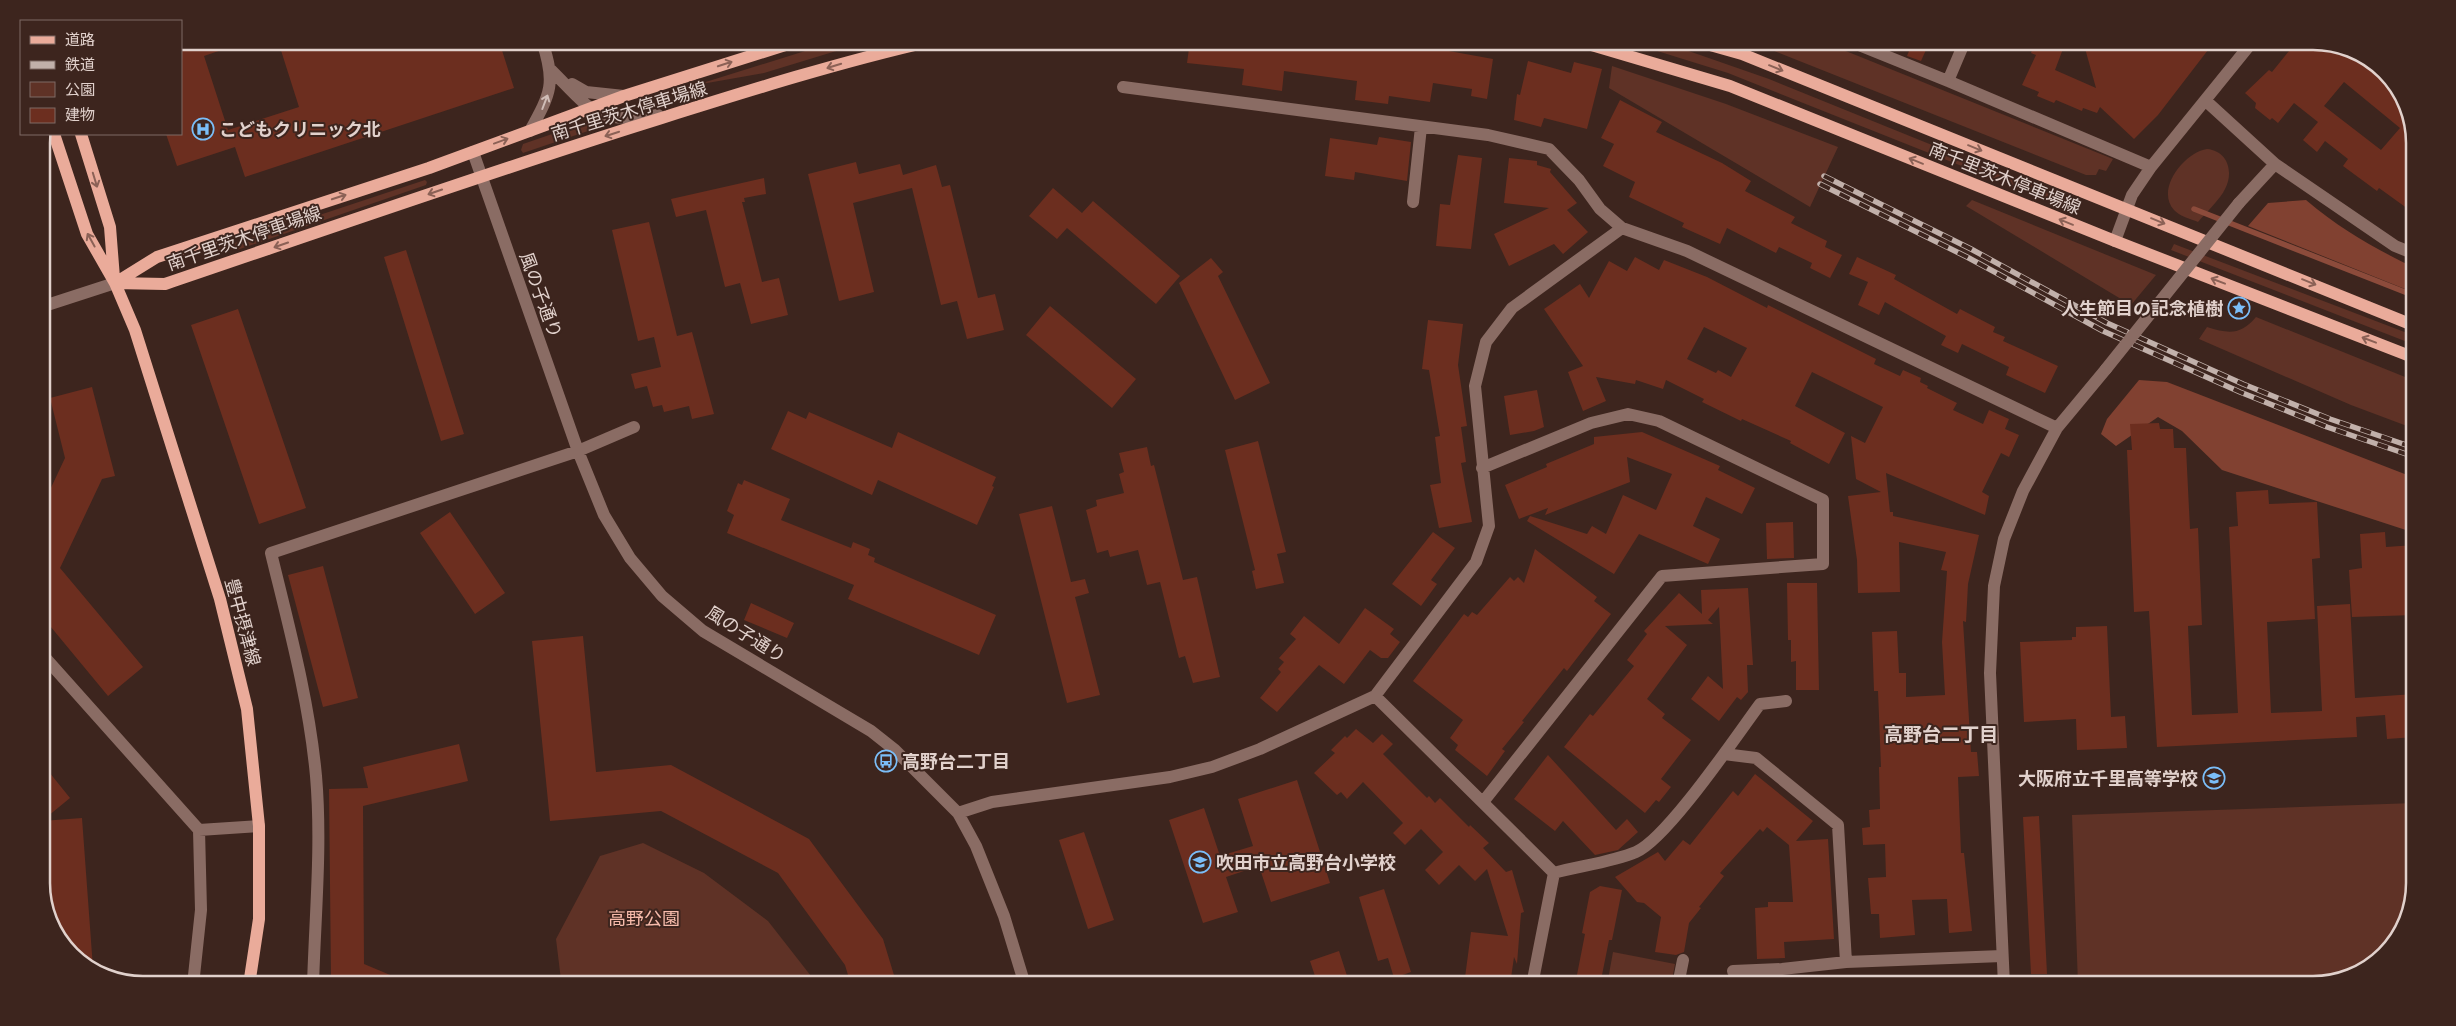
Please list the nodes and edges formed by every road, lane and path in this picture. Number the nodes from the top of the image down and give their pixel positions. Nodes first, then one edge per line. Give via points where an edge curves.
1 (545, 50) edge
2 (770, 50) edge
3 (891, 50) edge
4 (1608, 50) edge
5 (1728, 50) edge
6 (1870, 50) edge
7 (1961, 50) edge
8 (2246, 50) edge
9 (551, 70) junction
10 (1948, 81) junction
11 (1124, 87) dead end
12 (624, 96) junction
13 (2206, 101) junction
14 (590, 109) junction
15 (679, 113) junction
16 (1421, 127) junction
17 (530, 131) junction
18 (54, 135) edge
19 (81, 135) edge
20 (473, 152) junction
21 (2275, 164) junction
22 (2151, 167) junction
23 (481, 176) junction
24 (1413, 202) dead end
25 (2127, 209) junction
26 (1622, 228) junction
27 (2115, 241) junction
28 (2406, 250) edge
29 (115, 283) junction
30 (50, 304) edge
31 (2406, 322) edge
32 (2406, 354) edge
33 (634, 427) dead end
34 (2056, 428) junction
35 (578, 451) junction
36 (1482, 468) junction
37 (50, 662) edge
38 (1375, 696) junction
39 (1786, 701) dead end
40 (1724, 754) junction
41 (1482, 802) junction
42 (958, 813) junction
43 (259, 826) junction
44 (199, 830) junction
45 (1554, 873) junction
46 (2002, 956) junction
47 (1682, 960) dead end
48 (1846, 962) junction
49 (1733, 970) dead end
50 (194, 976) edge
51 (250, 976) edge
52 (313, 976) edge
53 (1022, 976) edge
54 (1534, 976) edge
55 (1679, 976) edge
56 (2003, 976) edge

1 - 9 street
12 -> 2 main road, 南千里茨木停車場線
3 -> 15 main road, 南千里茨木停車場線
27 -> 4 main road, 南千里茨木停車場線 via 1730,86
5 -> 25 main road, 南千里茨木停車場線
6 - 10 street
7 - 10 street
8 - 13 street
9 - 12 street via 586,92
9 - 14 street
17 -> 9 street via 547,101
10 - 22 street
11 - 16 street
12 - 14 main road, 南千里茨木停車場線
13 - 21 street
13 - 22 street
14 - 15 street via 609,118 632,119
14 - 17 main road, 南千里茨木停車場線
15 -> 23 main road, 南千里茨木停車場線
16 - 24 street
16 - 26 street via 1488,135 1549,149 1579,180 1600,209
20 -> 17 main road, 南千里茨木停車場線
29 -> 18 main road, 豊中摂津線 via 87,234
19 -> 29 main road, 豊中摂津線 via 110,227
20 - 23 street, 風の子通り
29 -> 20 main road, 南千里茨木停車場線 via 157,257
21 - 28 street
21 - 34 street, bridge via 2239,203
22 - 25 street via 2132,195
23 -> 29 main road, 南千里茨木停車場線 via 165,284
23 - 35 street, 風の子通り
25 - 27 street
25 -> 31 main road, 南千里茨木停車場線
26 - 34 street via 1687,250
26 - 36 street via 1512,308 1486,342 1475,386
32 -> 27 main road, 南千里茨木停車場線
29 - 30 street
29 - 43 main road, 豊中摂津線 via 135,330 220,599 247,710
33 - 35 street
34 - 46 street via 2023,491 2004,539 1994,586 1990,673
35 - 42 street, 風の子通り via 604,515 630,558 662,596 703,631 871,731 895,750
35 - 52 street via 271,554 305,691 316,777 318,843
36 - 38 street via 1489,526 1476,562
36 - 41 street via 1591,423 1628,414 1659,421 1823,500 1823,564 1662,576
37 - 44 street
38 - 41 street
38 - 42 street via 1260,749 1212,767 1170,777 992,802
39 - 40 street via 1760,704
40 - 45 street via 1663,830 1637,852
40 - 48 street via 1756,758 1838,825
41 - 45 street
42 - 53 street, 風の子通り via 976,846 1004,916
43 - 44 street
43 - 51 main road, 豊中摂津線 via 259,919
44 - 50 street via 201,910
45 - 54 street
46 - 48 street
46 - 56 street
47 - 55 street
48 - 49 street

